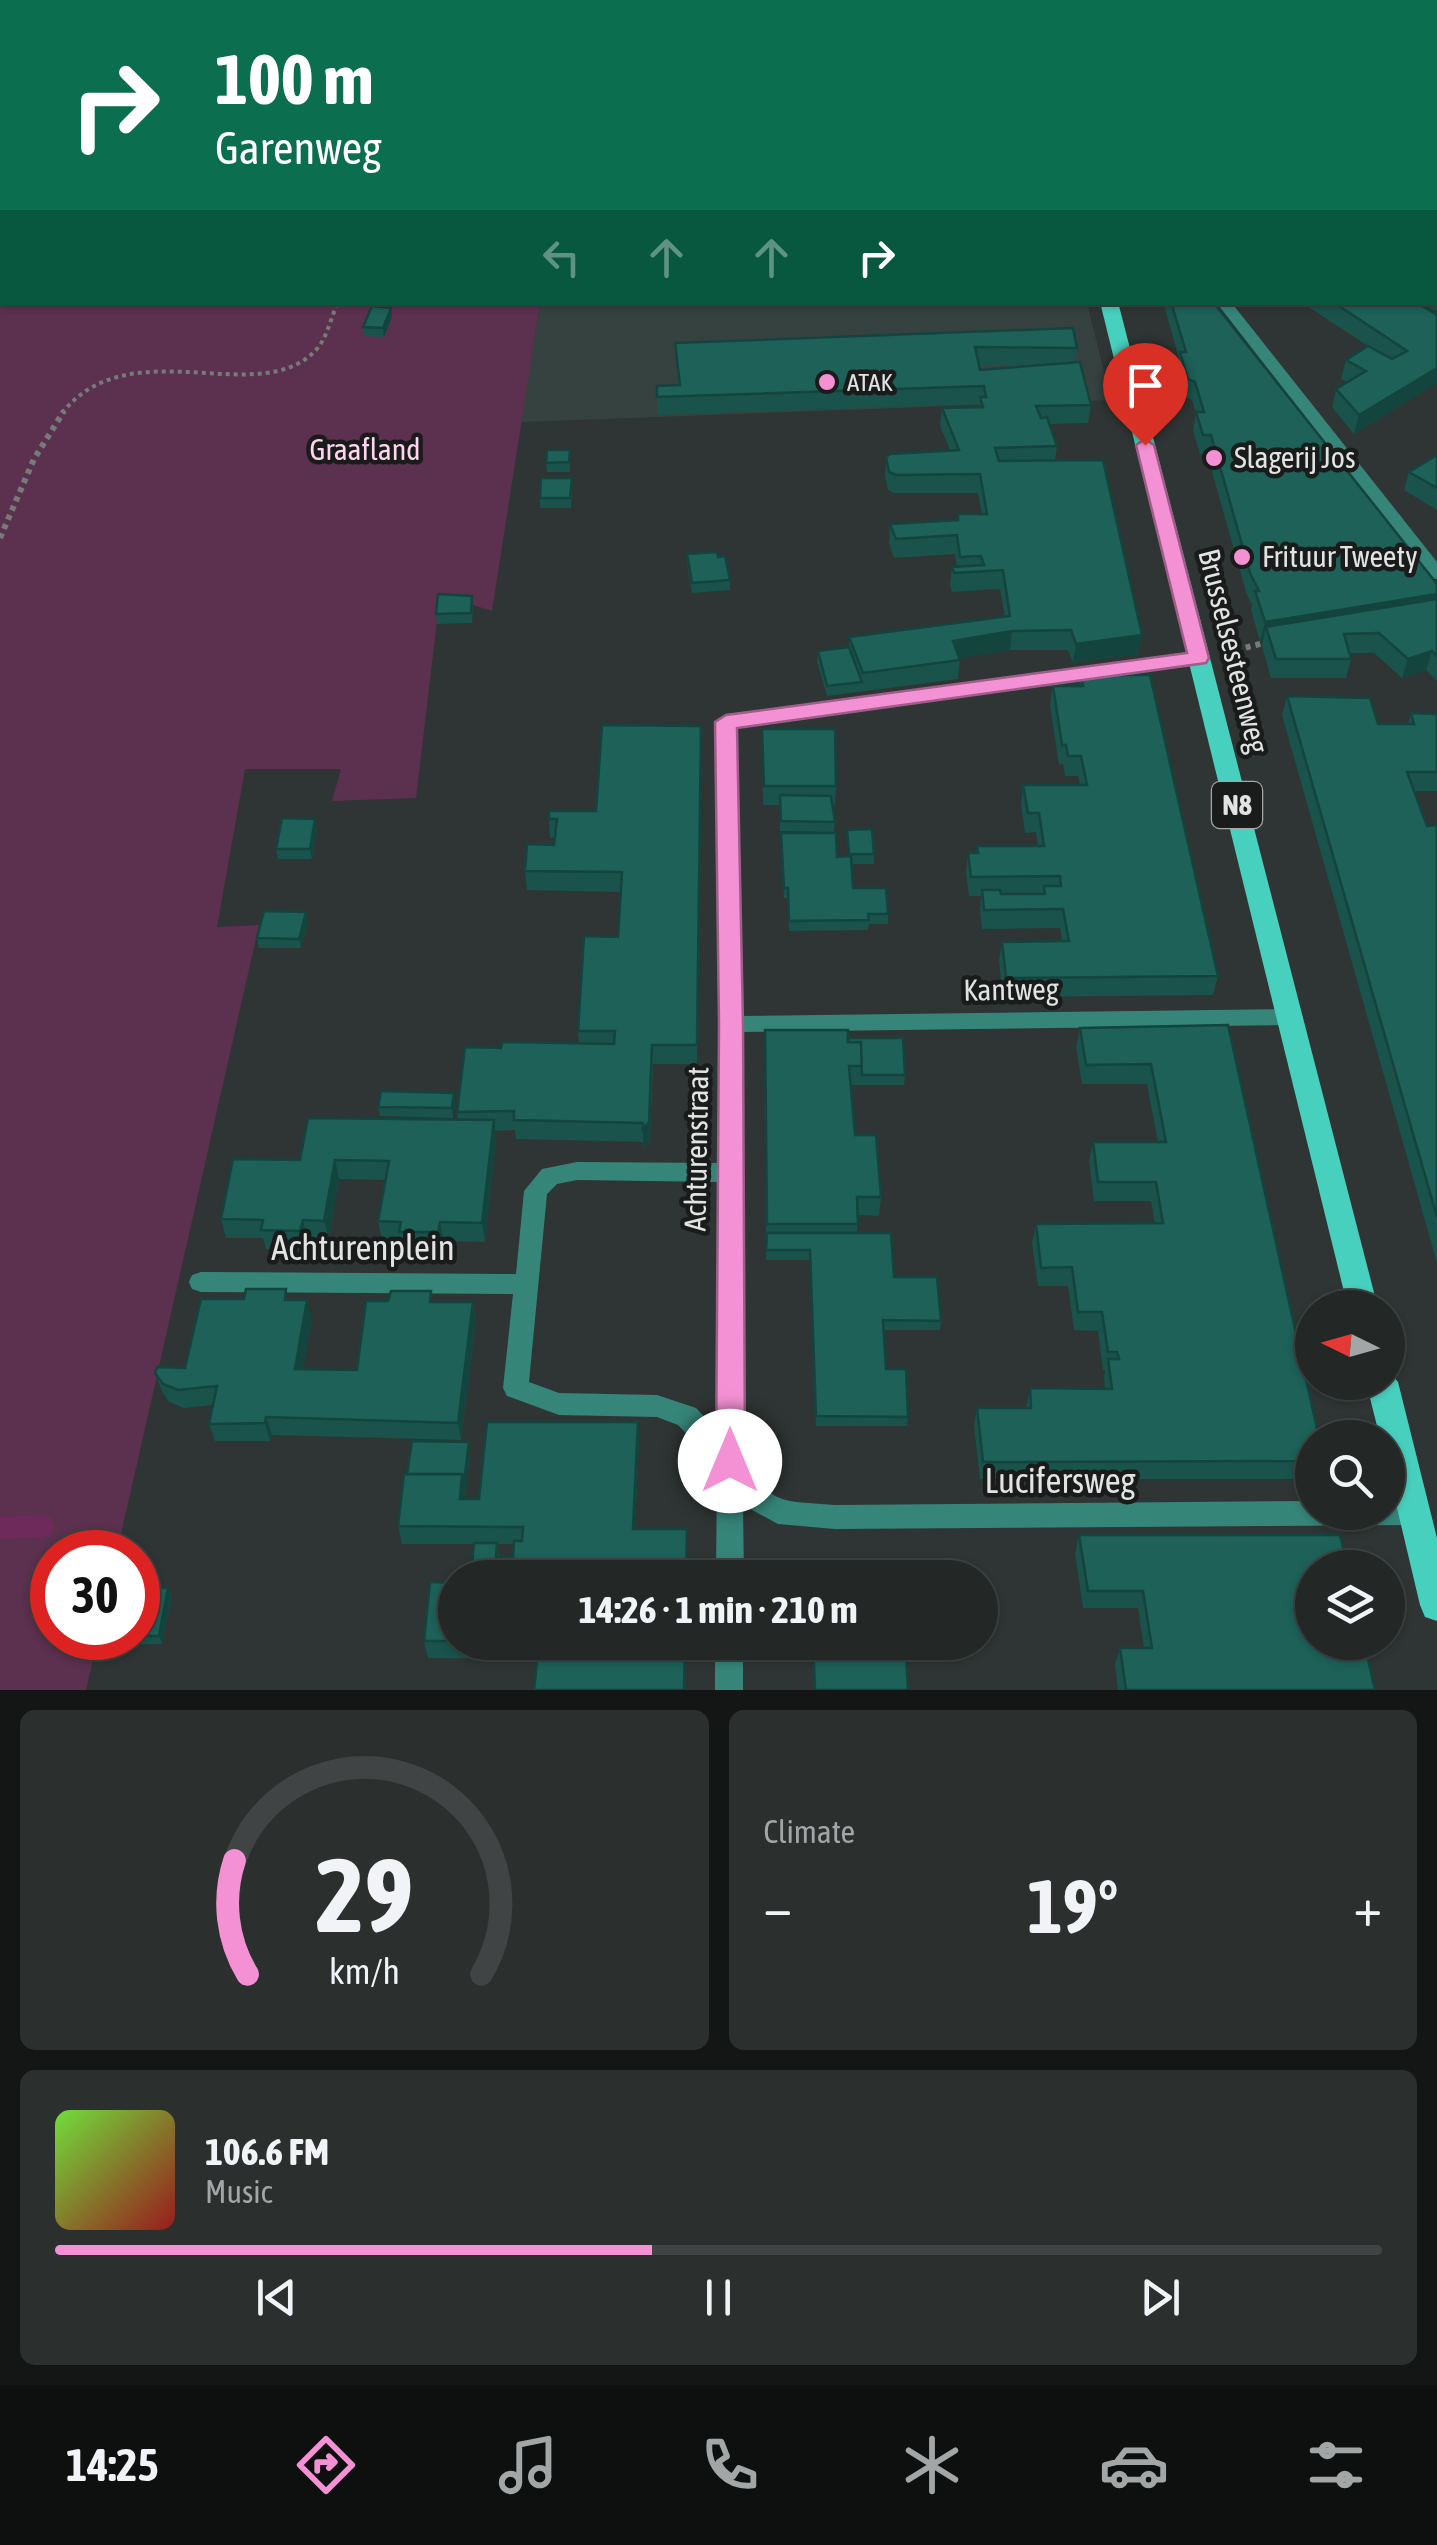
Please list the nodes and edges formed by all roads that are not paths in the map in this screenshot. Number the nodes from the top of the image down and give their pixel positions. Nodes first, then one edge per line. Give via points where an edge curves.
1 (1110, 305) edge
2 (1225, 305) edge
3 (1437, 574) edge
4 (1198, 658) junction
5 (1292, 1016) junction
6 (731, 1024) junction
7 (728, 1172) junction
8 (201, 1282) dead end
9 (525, 1284) junction
10 (1359, 1290) edge
11 (1386, 1400) edge
12 (730, 1461) junction
13 (1414, 1513) junction
14 (730, 1560) edge
15 (1437, 1605) edge
16 (729, 1660) edge
17 (729, 1690) edge

1 - 4 main road, Brusselsesteenweg / N8
2 - 3 street
4 - 5 main road, Brusselsesteenweg / N8
4 - 6 street, Achturenstraat via 726,722
5 - 6 street, Kantweg
5 - 10 main road, Brusselsesteenweg / N8
6 - 7 street, Achturenstraat
7 - 9 street via 550,1176 536,1191
7 - 12 street, Achturenstraat
8 - 9 street, Achturenplein
9 - 12 street via 516,1388 559,1404 657,1406 687,1416
11 - 13 main road
12 - 13 street, Lucifersweg via 751,1495 778,1512 835,1517
12 - 14 street, Achturenstraat
13 - 15 main road
16 - 17 street

